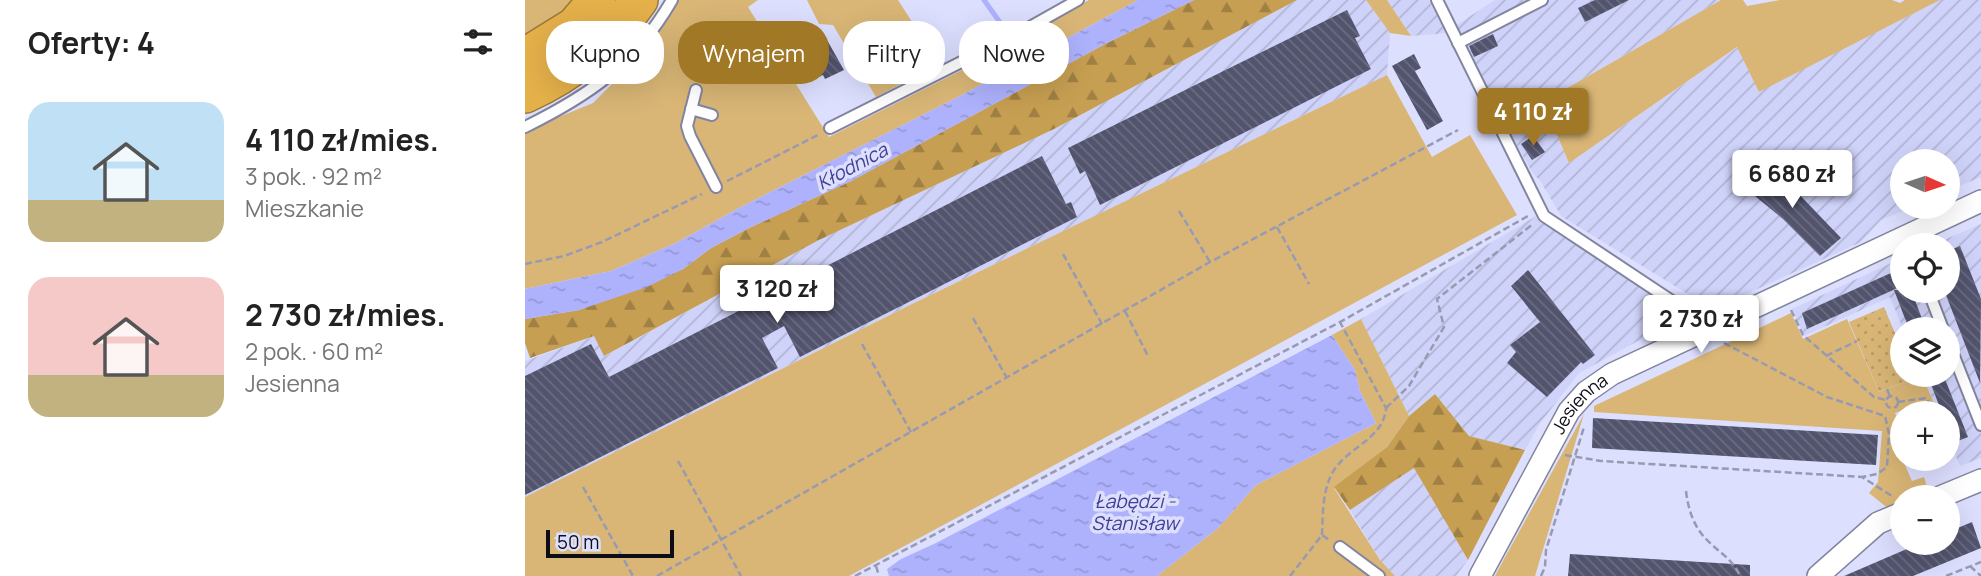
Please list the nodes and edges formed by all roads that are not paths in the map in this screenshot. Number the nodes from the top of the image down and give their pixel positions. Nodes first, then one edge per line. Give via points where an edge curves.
1 (597, 0) edge
2 (639, 0) edge
3 (672, 0) edge
4 (1078, 0) edge
5 (1437, 0) edge
6 (1542, 0) edge
7 (1458, 43) junction
8 (525, 57) edge
9 (696, 90) dead end
10 (525, 94) edge
11 (691, 109) junction
12 (712, 115) dead end
13 (525, 127) edge
14 (830, 128) road end
15 (716, 187) road end
16 (1981, 201) edge
17 (1713, 332) junction
18 (1960, 372) edge
19 (1981, 425) edge
20 (1981, 480) edge
21 (1960, 489) edge
22 (1890, 511) edge
23 (1340, 547) road end
24 (1379, 576) edge
25 (1480, 576) edge
26 (1818, 576) edge

1 - 8 highway via 575,26
2 - 10 highway via 621,26 584,61
3 - 13 lane via 649,36 621,67 588,93
4 - 14 lane
5 - 7 lane
6 - 7 lane
7 - 17 lane via 1542,213
9 - 11 lane
11 - 12 lane
11 - 15 lane via 690,136
16 - 17 street, Jesienna
17 - 25 street, Jesienna via 1612,374 1586,392 1569,411
18 - 19 lane
20 - 21 street
22 - 26 street
23 - 24 lane

